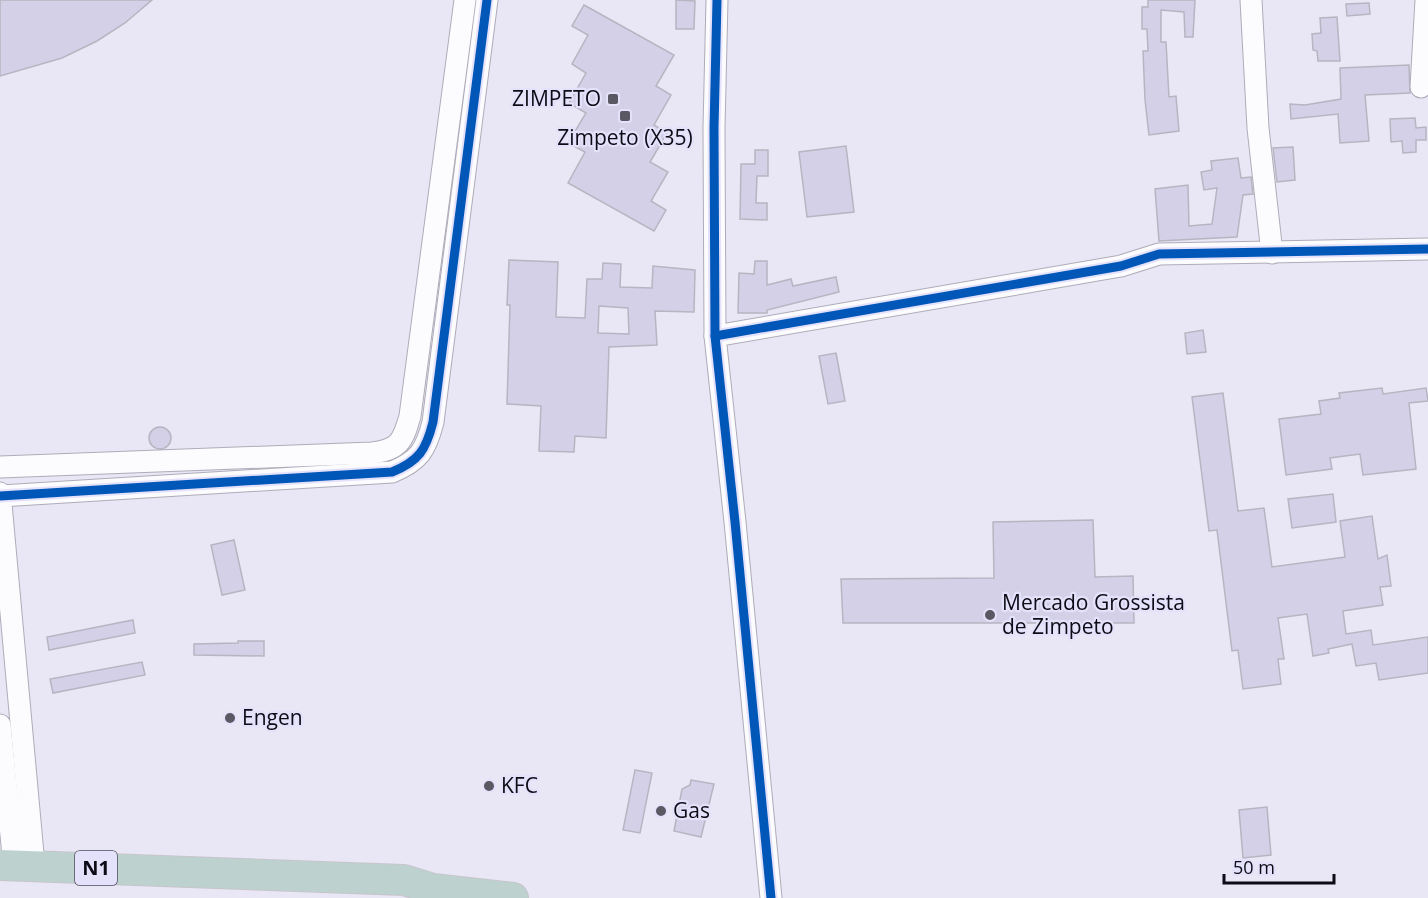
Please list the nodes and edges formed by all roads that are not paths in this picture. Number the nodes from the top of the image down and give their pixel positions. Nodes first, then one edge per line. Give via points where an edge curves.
1 (465, 0) edge
2 (488, 0) edge
3 (717, 0) edge
4 (1251, 0) edge
5 (1426, 0) edge
6 (1421, 87) dead end
7 (1428, 249) edge
8 (1272, 253) junction
9 (715, 336) junction
10 (0, 467) edge
11 (0, 495) edge
12 (0, 725) edge
13 (16, 865) edge
14 (513, 898) edge
15 (771, 898) edge

1 - 10 street via 410,416 397,445 372,453
2 - 11 street via 433,422 421,454 392,472
3 - 9 street
4 - 8 street via 1258,128
5 - 6 street
7 - 8 street
8 - 9 street via 1159,254 1121,266
9 - 15 street
11 - 13 street
12 - 13 street
13 - 14 highway, N1 via 404,880 433,889

